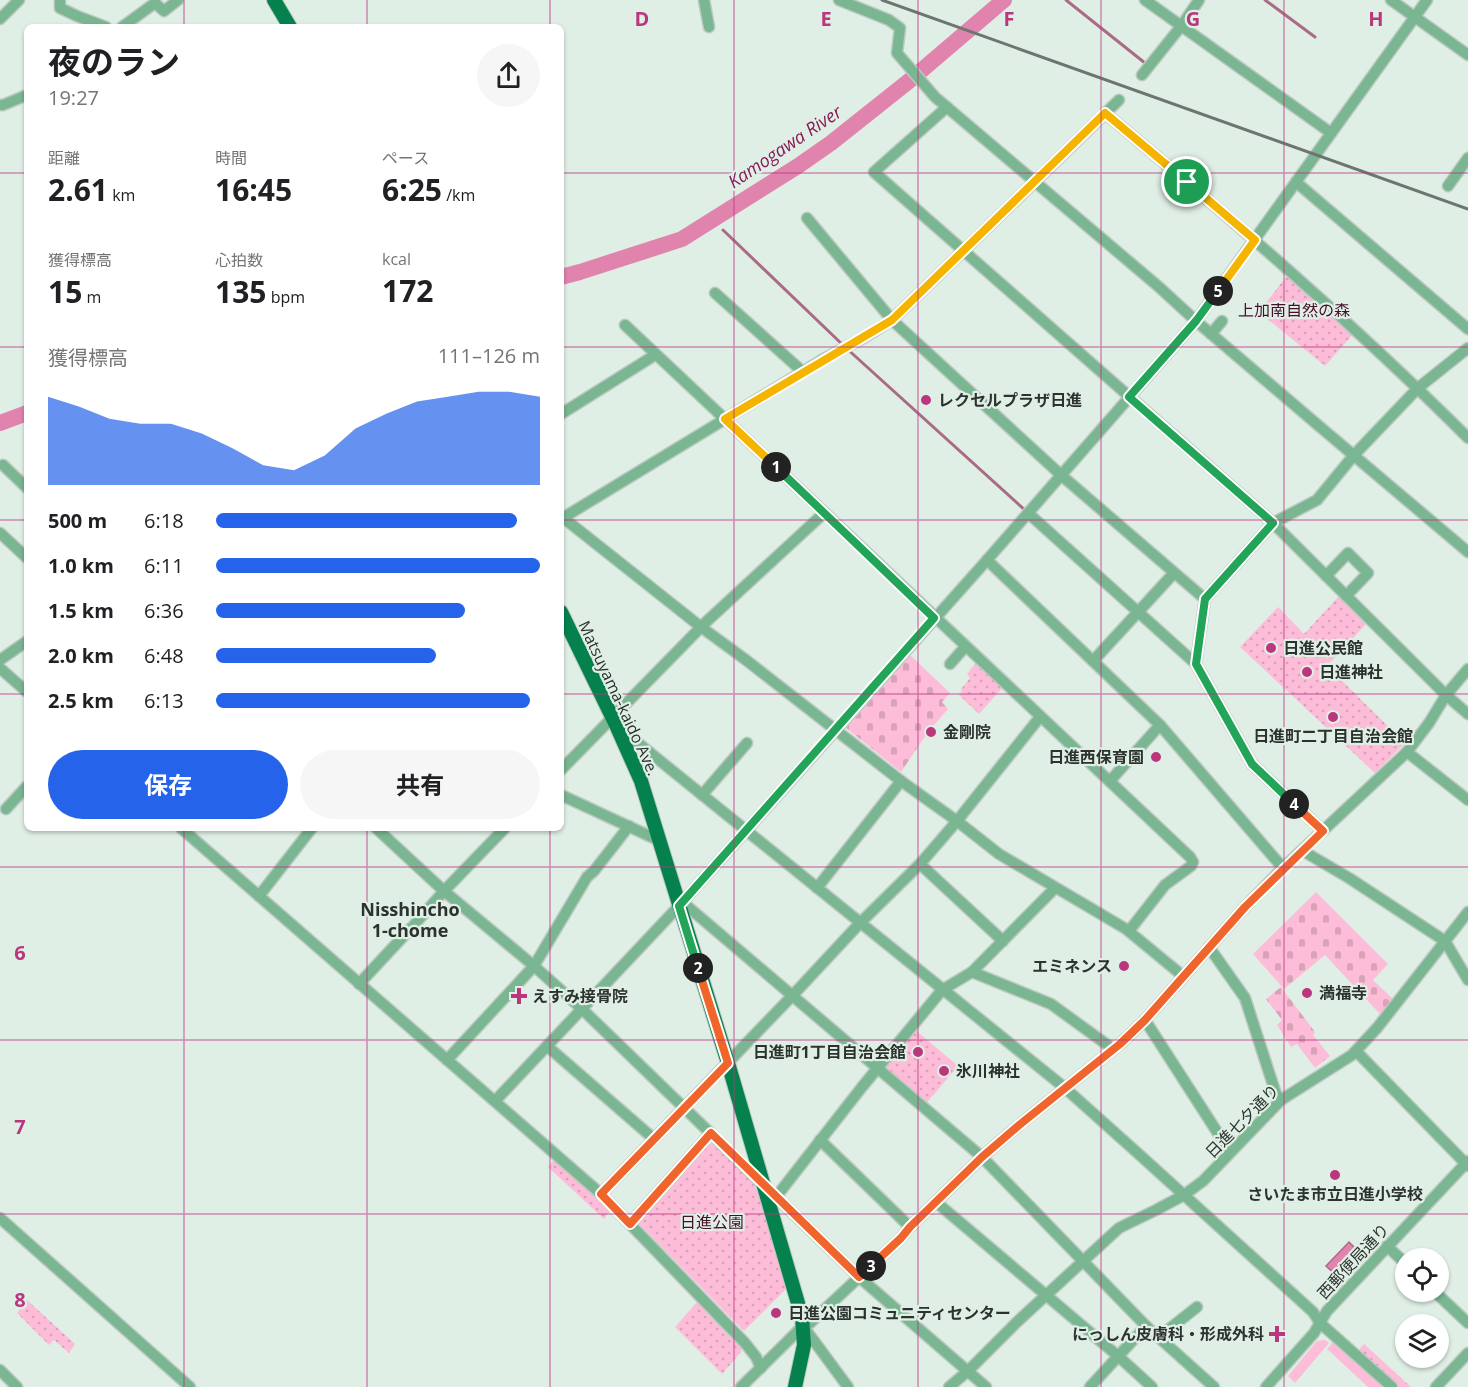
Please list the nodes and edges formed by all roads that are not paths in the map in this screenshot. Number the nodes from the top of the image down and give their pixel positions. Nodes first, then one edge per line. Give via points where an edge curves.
1 (19, 0) edge
2 (60, 0) edge
3 (178, 0) edge
4 (274, 0) edge
5 (704, 0) edge
6 (839, 0) edge
7 (1145, 0) edge
8 (1199, 0) edge
9 (1391, 0) edge
10 (1427, 0) edge
11 (1415, 16) junction
12 (0, 19) edge
13 (98, 24) edge
14 (126, 24) edge
15 (288, 24) edge
16 (1182, 25) junction
17 (709, 27) dead end
18 (1468, 55) edge
19 (1142, 75) dead end
20 (24, 96) edge
21 (1119, 100) dead end
22 (0, 105) edge
23 (947, 107) junction
24 (1105, 113) junction
25 (1331, 133) junction
26 (1468, 158) edge
27 (1034, 182) junction
28 (1296, 182) junction
29 (1448, 186) dead end
30 (807, 218) dead end
31 (1255, 240) junction
32 (963, 251) junction
33 (715, 293) dead end
34 (892, 320) junction
35 (1196, 321) junction
36 (1222, 321) dead end
37 (625, 325) dead end
38 (1468, 329) edge
39 (1211, 334) junction
40 (1468, 348) edge
41 (655, 355) junction
42 (803, 372) junction
43 (1418, 388) junction
44 (1129, 397) junction
45 (564, 412) edge
46 (725, 419) junction
47 (1468, 438) edge
48 (1354, 455) junction
49 (3, 465) dead end
50 (1061, 475) junction
51 (24, 485) edge
52 (824, 513) junction
53 (1028, 513) junction
54 (564, 516) edge
55 (564, 519) edge
56 (1273, 523) junction
57 (0, 532) edge
58 (1468, 552) edge
59 (24, 555) edge
60 (987, 560) junction
61 (1174, 573) junction
62 (1326, 576) junction
63 (1346, 596) junction
64 (1205, 599) junction
65 (1138, 612) junction
66 (564, 618) edge
67 (934, 618) junction
68 (701, 627) junction
69 (24, 643) edge
70 (965, 647) junction
71 (0, 660) edge
72 (1093, 661) junction
73 (950, 664) dead end
74 (1196, 664) junction
75 (0, 668) edge
76 (1468, 669) edge
77 (24, 689) edge
78 (1446, 695) junction
79 (1468, 714) edge
80 (1040, 717) junction
81 (614, 722) junction
82 (1160, 725) junction
83 (836, 729) junction
84 (747, 743) dead end
85 (1407, 752) junction
86 (564, 767) edge
87 (901, 781) junction
88 (1110, 781) junction
89 (24, 789) edge
90 (702, 795) junction
91 (564, 796) edge
92 (1468, 800) edge
93 (6, 809) dead end
94 (957, 821) junction
95 (629, 826) junction
96 (746, 830) junction
97 (185, 831) edge
98 (310, 831) edge
99 (379, 831) edge
100 (502, 831) edge
101 (1323, 831) junction
102 (658, 840) junction
103 (1304, 851) junction
104 (920, 864) junction
105 (1283, 868) junction
106 (817, 888) junction
107 (1055, 888) junction
108 (444, 891) junction
109 (259, 896) junction
110 (679, 906) junction
111 (1468, 912) edge
112 (860, 923) junction
113 (1129, 931) junction
114 (1003, 941) junction
115 (1445, 941) junction
116 (1209, 947) junction
117 (534, 966) junction
118 (972, 972) junction
119 (1183, 976) junction
120 (1468, 980) edge
121 (360, 984) junction
122 (942, 990) junction
123 (793, 995) junction
124 (582, 1009) junction
125 (1145, 1020) junction
126 (547, 1046) junction
127 (1113, 1049) junction
128 (1356, 1051) junction
129 (447, 1060) junction
130 (728, 1063) junction
131 (878, 1068) junction
132 (1065, 1088) junction
133 (1281, 1100) junction
134 (495, 1101) junction
135 (685, 1108) junction
136 (711, 1133) junction
137 (654, 1140) junction
138 (820, 1140) junction
139 (1230, 1152) junction
140 (982, 1157) junction
141 (1467, 1164) edge
142 (762, 1184) junction
143 (601, 1194) junction
144 (1184, 1195) junction
145 (776, 1197) junction
146 (936, 1202) junction
147 (0, 1218) edge
148 (630, 1224) junction
149 (910, 1227) junction
150 (1387, 1246) junction
151 (1395, 1254) edge
152 (1083, 1261) junction
153 (859, 1277) junction
154 (1046, 1296) junction
155 (1446, 1302) edge
156 (1197, 1308) dead end
157 (1320, 1323) junction
158 (1468, 1323) edge
159 (803, 1326) junction
160 (1146, 1326) junction
161 (1159, 1337) junction
162 (1468, 1353) edge
163 (1118, 1356) junction
164 (761, 1368) junction
165 (0, 1370) edge
166 (968, 1371) junction
167 (187, 1386) edge
168 (16, 1387) edge
169 (741, 1387) edge
170 (795, 1387) edge
171 (848, 1387) edge
172 (949, 1387) edge
173 (986, 1387) edge
174 (1090, 1387) edge
175 (1152, 1387) edge
176 (1215, 1387) edge
177 (1266, 1387) edge
178 (1392, 1387) edge
179 (1436, 1387) edge

1 - 12 street
2 - 13 street via 60,8
3 - 14 street via 164,11 155,3
4 - 15 main road
5 - 17 street
6 - 23 street via 900,28 897,53
7 - 16 street
8 - 16 street
9 - 11 street
10 - 11 street
11 - 18 street
11 - 25 street
16 - 19 street
16 - 25 street
20 - 22 street
21 - 24 street
23 - 27 street
23 - 32 street via 874,172
24 - 27 street
24 - 31 street
25 - 28 street
26 - 29 street
27 - 32 street
27 - 35 street
28 - 31 street
28 - 38 street
30 - 34 street
31 - 35 street
31 - 43 street
32 - 34 street
32 - 44 street
33 - 42 street
34 - 42 street
34 - 50 street
35 - 39 street
35 - 44 street
36 - 39 street
37 - 41 street
39 - 48 street
40 - 43 street
41 - 45 street
41 - 46 street
42 - 46 street
43 - 47 street
43 - 48 street
44 - 50 street
44 - 56 street
46 - 52 street
46 - 54 street
48 - 56 street via 1317,500
48 - 58 street
49 - 51 street
50 - 53 street
50 - 61 street
52 - 67 street
52 - 68 street
53 - 60 street
53 - 65 street
55 - 68 street
56 - 62 street
56 - 64 street
57 - 59 street
60 - 67 street
60 - 72 street
61 - 64 street
61 - 65 street
62 - 63 street
62 - 63 street via 1348,553 1368,573
63 - 78 street
64 - 74 street
65 - 72 street
65 - 74 street
66 - 81 main road, Matsuyama-kaido Ave.
67 - 70 street
67 - 83 street
68 - 81 street
68 - 83 street
69 - 71 street
70 - 73 street
70 - 80 street
72 - 82 street
74 - 101 street via 1252,764
75 - 77 street
76 - 78 street
78 - 79 street
78 - 85 street
80 - 88 street
80 - 94 street
81 - 86 street
81 - 90 street
81 - 102 main road, Matsuyama-kaido Ave. via 641,782
82 - 88 street
82 - 105 street
83 - 87 street
83 - 96 street
84 - 90 street
85 - 92 street
85 - 101 street
87 - 94 street
87 - 106 street
88 - 113 street via 1193,862 1165,885
89 - 93 street
90 - 96 street
91 - 95 street
94 - 104 street
94 - 107 street via 999,854
95 - 102 street
95 - 117 street via 587,877
96 - 106 street
96 - 110 street
97 - 109 street
98 - 109 street
99 - 108 street
100 - 108 street
101 - 103 street
102 - 110 main road, Matsuyama-kaido Ave.
103 - 105 street
103 - 115 street
104 - 112 street
104 - 114 street
105 - 116 street
106 - 112 street
107 - 113 street
107 - 114 street
108 - 117 street
108 - 121 street
109 - 121 street
110 - 123 street via 687,906
110 - 124 street
110 - 130 main road, Matsuyama-kaido Ave.
111 - 115 street, 日進七夕通り
112 - 122 street
112 - 123 street
113 - 119 street
114 - 118 street
115 - 120 street
115 - 128 street, 日進七夕通り
116 - 119 street
116 - 133 street via 1245,998
117 - 124 street
117 - 129 street
118 - 122 street
118 - 127 street via 1051,1004
119 - 125 street
121 - 129 street
122 - 131 street
122 - 132 street
123 - 130 street
123 - 131 street
124 - 126 street
124 - 135 street
125 - 127 street
125 - 139 street
126 - 134 street
126 - 137 street
127 - 132 street
128 - 133 street, 日進七夕通り
128 - 141 street
129 - 134 street
130 - 135 street
130 - 142 main road, Matsuyama-kaido Ave.
131 - 138 street
131 - 140 street
132 - 140 street
132 - 144 street
133 - 139 street, 日進七夕通り
134 - 143 street
135 - 136 street
135 - 137 street
136 - 142 street
136 - 148 street
137 - 143 street
138 - 145 street
138 - 149 street
139 - 144 street, 日進七夕通り
140 - 146 street
140 - 152 street
141 - 150 street, 西郵便局通り
142 - 145 street
142 - 159 main road, Matsuyama-kaido Ave.
143 - 148 street
144 - 152 street, 日進七夕通り via 1119,1228
144 - 157 street via 1313,1312
145 - 153 street
146 - 149 street
146 - 154 street
147 - 167 street
148 - 164 street via 745,1343
149 - 153 street
150 - 151 street
150 - 157 street, 西郵便局通り
152 - 154 street, 日進七夕通り
152 - 160 street
153 - 159 street
153 - 166 street
154 - 163 street
154 - 166 street, 日進七夕通り
155 - 158 street
156 - 161 street
157 - 177 street, 西郵便局通り
157 - 178 street
159 - 164 street
159 - 170 main road, Matsuyama-kaido Ave. via 804,1345
159 - 171 street
160 - 161 street
160 - 163 street
161 - 176 street
162 - 179 street
163 - 174 street
163 - 175 street
164 - 169 street
165 - 168 street
166 - 172 street, 日進七夕通り
166 - 173 street

